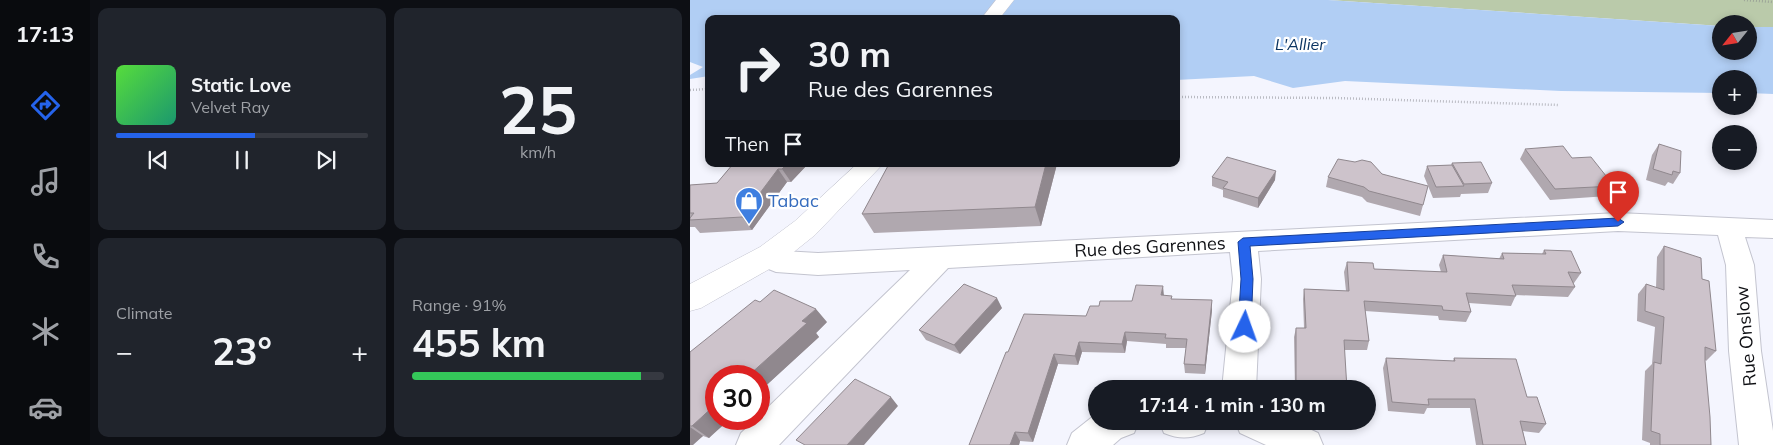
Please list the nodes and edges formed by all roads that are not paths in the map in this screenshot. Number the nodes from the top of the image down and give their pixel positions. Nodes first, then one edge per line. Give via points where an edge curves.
1 (1005, 0) edge
2 (993, 15) edge
3 (867, 167) edge
4 (867, 167) edge
5 (1729, 227) junction
6 (1773, 229) edge
7 (1243, 242) junction
8 (770, 255) junction
9 (939, 259) junction
10 (690, 294) edge
11 (690, 299) edge
12 (1240, 380) edge
13 (1104, 430) edge
14 (1272, 430) edge
15 (754, 445) edge
16 (1085, 445) edge
17 (1305, 445) edge
18 (1757, 445) edge

1 - 2 main road
3 - 8 main road via 805,228
4 - 10 main road via 841,190
5 - 6 street, Rue des Garennes
5 - 7 street, Rue des Garennes via 1618,222
5 - 18 street, Rue Onslow via 1740,265 1745,351
7 - 9 street, Rue des Garennes
7 - 12 street via 1247,279
8 - 9 street, Rue des Garennes via 776,261 818,264
8 - 11 main road
9 - 15 street
13 - 16 street
14 - 17 street

